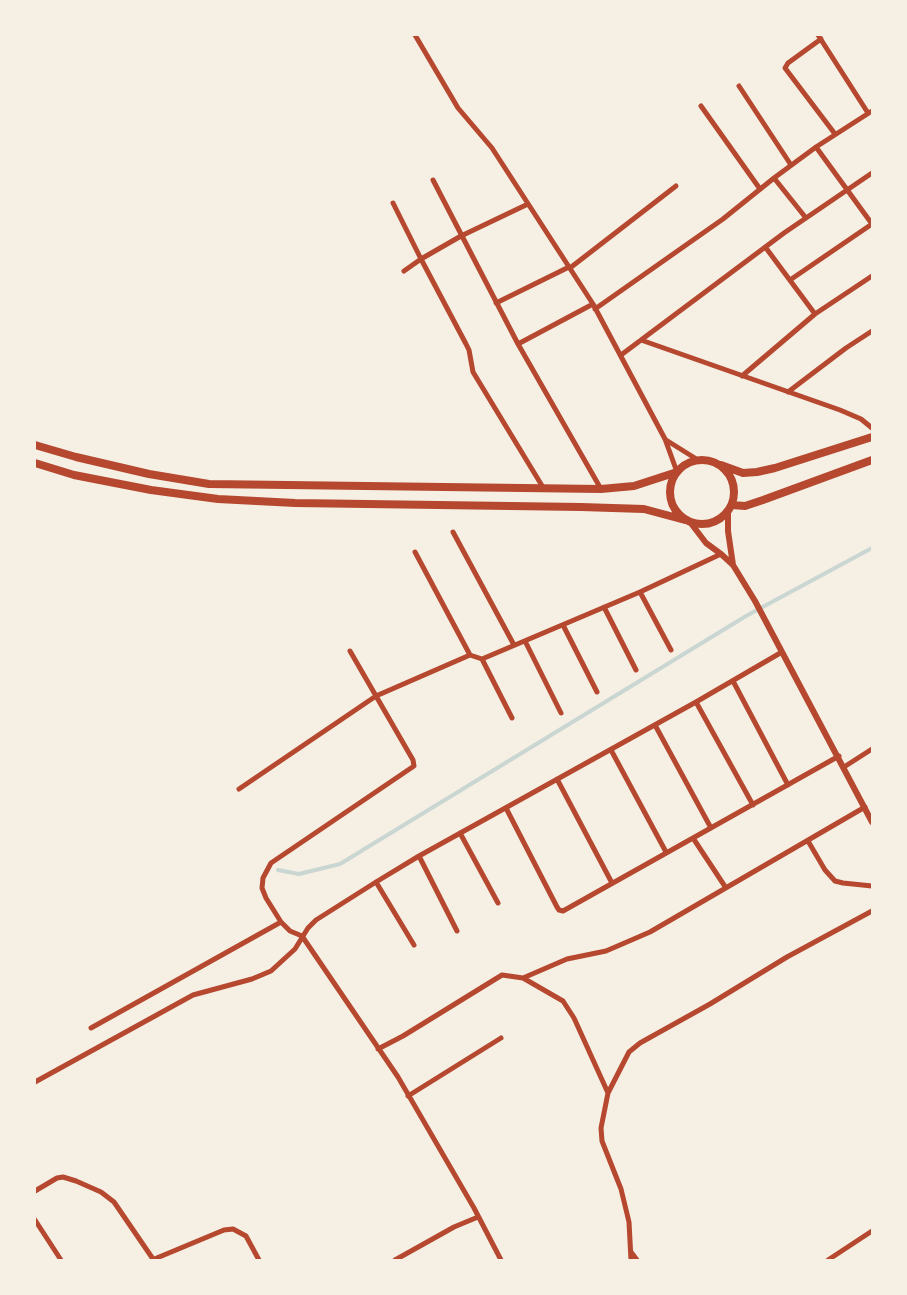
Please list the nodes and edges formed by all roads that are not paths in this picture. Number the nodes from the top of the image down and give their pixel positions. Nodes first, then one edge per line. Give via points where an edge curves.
1 (415, 35) edge
2 (820, 37) edge
3 (739, 86) dead end
4 (700, 106) dead end
5 (870, 112) edge
6 (835, 134) junction
7 (816, 147) junction
8 (792, 165) junction
9 (872, 173) edge
10 (774, 178) junction
11 (432, 180) dead end
12 (676, 186) dead end
13 (760, 189) junction
14 (848, 189) junction
15 (393, 203) dead end
16 (528, 204) junction
17 (806, 218) junction
18 (872, 224) edge
19 (461, 236) junction
20 (766, 248) junction
21 (420, 259) junction
22 (569, 268) junction
23 (404, 271) dead end
24 (872, 276) edge
25 (790, 280) junction
26 (496, 303) junction
27 (594, 306) junction
28 (815, 314) junction
29 (872, 331) edge
30 (641, 340) junction
31 (518, 344) junction
32 (621, 355) junction
33 (742, 376) junction
34 (788, 392) junction
35 (872, 428) edge
36 (872, 437) edge
37 (666, 439) junction
38 (35, 445) edge
39 (698, 460) junction
40 (872, 460) edge
41 (35, 462) edge
42 (713, 462) junction
43 (677, 472) junction
44 (544, 489) junction
45 (601, 489) junction
46 (730, 508) junction
47 (687, 521) junction
48 (453, 532) dead end
49 (415, 552) dead end
50 (721, 554) junction
51 (733, 565) junction
52 (640, 592) junction
53 (604, 607) junction
54 (563, 625) junction
55 (525, 641) junction
56 (514, 645) junction
57 (671, 650) dead end
58 (350, 651) dead end
59 (782, 652) junction
60 (470, 655) junction
61 (482, 658) junction
62 (636, 670) dead end
63 (733, 681) junction
64 (597, 692) dead end
65 (376, 696) junction
66 (696, 702) junction
67 (561, 712) dead end
68 (512, 718) dead end
69 (656, 725) junction
70 (872, 749) edge
71 (611, 750) junction
72 (838, 756) junction
73 (844, 767) junction
74 (557, 778) junction
75 (788, 785) junction
76 (239, 789) dead end
77 (753, 805) junction
78 (506, 808) junction
79 (865, 808) junction
80 (872, 822) edge
81 (711, 828) junction
82 (460, 833) junction
83 (693, 838) junction
84 (808, 841) junction
85 (666, 852) junction
86 (419, 856) junction
87 (376, 882) junction
88 (612, 883) junction
89 (872, 886) edge
90 (726, 888) junction
91 (498, 903) dead end
92 (872, 911) edge
93 (281, 922) junction
94 (457, 931) dead end
95 (302, 936) junction
96 (414, 945) dead end
97 (522, 978) junction
98 (91, 1028) dead end
99 (501, 1038) dead end
100 (378, 1049) junction
101 (35, 1082) edge
102 (608, 1094) junction
103 (408, 1096) junction
104 (35, 1191) edge
105 (478, 1217) junction
106 (35, 1220) edge
107 (872, 1231) edge
108 (631, 1251) junction
109 (61, 1260) edge
110 (153, 1260) edge
111 (259, 1260) edge
112 (395, 1260) edge
113 (501, 1260) edge
114 (631, 1260) edge
115 (637, 1260) edge
116 (828, 1260) edge

1 - 16 street via 458,108 492,148
2 - 5 street
2 - 6 street via 785,68
3 - 8 street
4 - 13 street
5 - 6 street
6 - 7 street
7 - 8 street
7 - 14 street
8 - 10 street
9 - 14 street
10 - 13 street
10 - 17 street
11 - 19 street
12 - 22 street
13 - 27 street via 724,220
14 - 17 street
14 - 18 street
15 - 21 street
16 - 19 street
16 - 22 street
17 - 20 street
18 - 25 street
19 - 21 street
19 - 26 street
20 - 25 street
20 - 30 street
21 - 23 street
21 - 44 street via 469,350 473,372
22 - 26 street
22 - 27 street
24 - 28 street
25 - 28 street
26 - 31 street
27 - 31 street
27 - 32 street
28 - 33 street
29 - 34 street
30 - 32 street
30 - 33 street
31 - 45 street
32 - 37 street
33 - 34 street
34 - 35 street via 861,418
36 - 42 highway via 758,472 743,473
37 - 39 street
37 - 43 street
38 - 44 highway via 149,474 209,484
39 - 42 highway
39 - 43 highway
40 - 46 highway via 763,500
41 - 47 highway via 74,474 151,490 218,499 644,509
42 - 46 highway via 729,475 733,485
43 - 45 highway via 634,486
43 - 47 highway via 670,492 674,508
44 - 45 highway
46 - 47 highway via 721,519 711,524
46 - 51 street via 728,531
47 - 50 street via 706,543
48 - 56 street
49 - 60 street
50 - 51 street
50 - 52 street
51 - 59 street
52 - 53 street
52 - 57 street
53 - 54 street
53 - 62 street
54 - 55 street
54 - 64 street
55 - 56 street
55 - 67 street
56 - 61 street
58 - 65 street
59 - 63 street
59 - 72 street
60 - 61 street
60 - 65 street
61 - 68 street
63 - 66 street
63 - 75 street
65 - 76 street
65 - 93 street via 414,766 271,863 262,888
66 - 69 street
66 - 77 street
69 - 71 street
69 - 81 street
70 - 73 street
71 - 74 street
71 - 85 street
72 - 73 street
72 - 75 street
73 - 79 street
74 - 78 street
74 - 88 street
75 - 77 street
77 - 81 street
78 - 82 street
78 - 88 street via 559,910
79 - 80 street
79 - 84 street
81 - 83 street
82 - 86 street
82 - 91 street
83 - 85 street
83 - 90 street
84 - 89 street via 835,881
84 - 90 street
85 - 88 street
86 - 87 street
86 - 94 street
87 - 95 street via 316,920
87 - 96 street
90 - 97 street via 624,944 567,959
92 - 102 street via 640,1042 629,1052
93 - 95 street
93 - 98 street
95 - 100 street
95 - 101 street via 288,956 272,970 252,979 193,995
97 - 100 street via 502,975
97 - 102 street via 563,1001
99 - 103 street
100 - 103 street
102 - 108 street via 601,1128 602,1141 621,1189 629,1222
103 - 105 street
104 - 110 street via 63,1177 101,1192 114,1202
105 - 112 street via 454,1226
105 - 113 street
106 - 109 street
107 - 116 street
108 - 114 street
108 - 115 street
110 - 111 street via 224,1230 233,1230 246,1236

